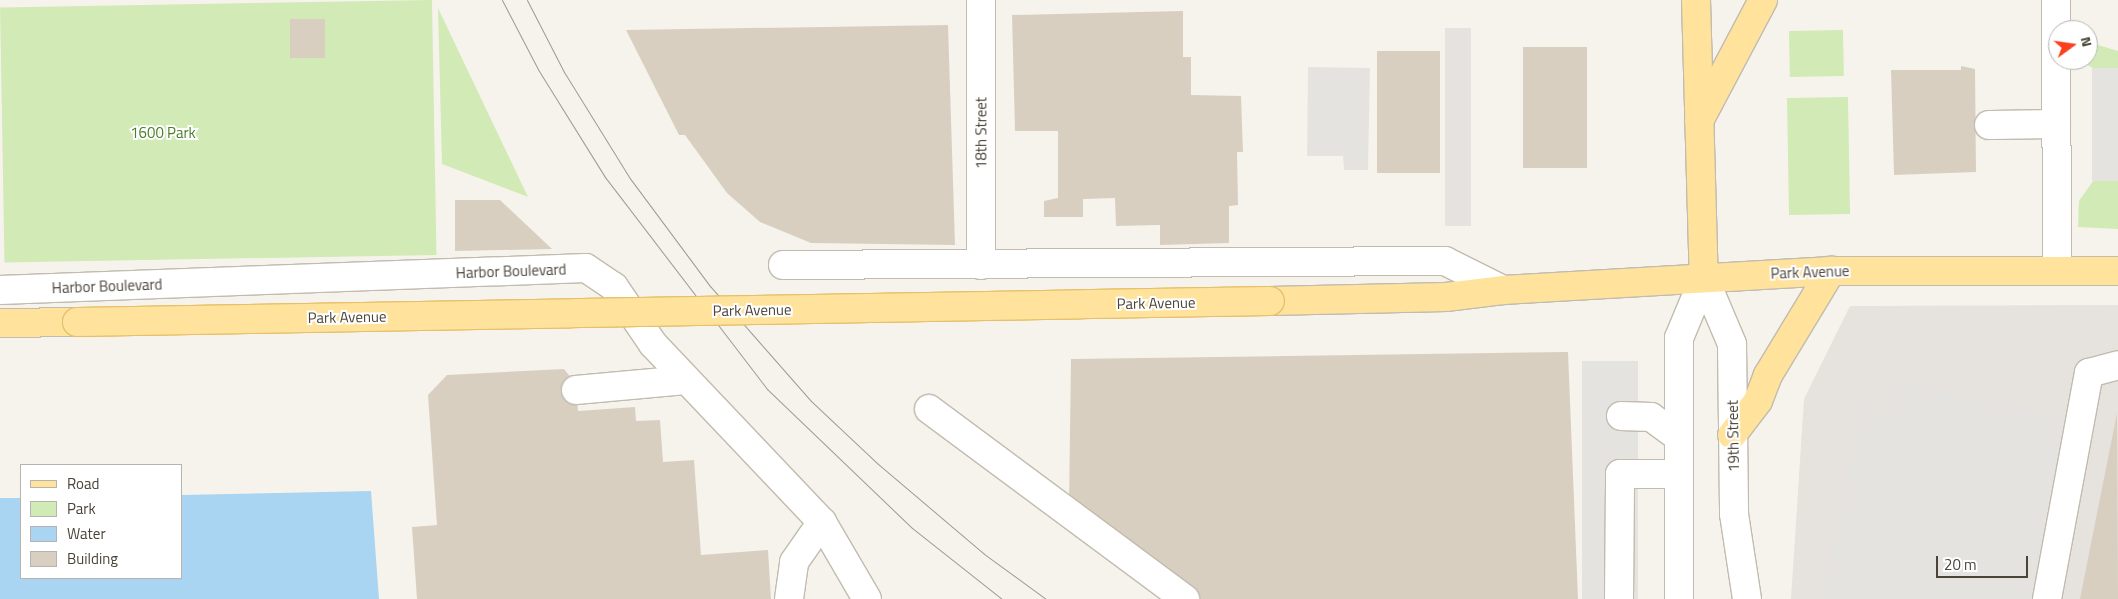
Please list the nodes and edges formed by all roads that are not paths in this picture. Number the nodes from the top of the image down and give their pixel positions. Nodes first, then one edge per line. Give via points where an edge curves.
1 (981, 0) edge
2 (1696, 0) edge
3 (1763, 0) edge
4 (2056, 0) edge
5 (1698, 123) junction
6 (2056, 124) junction
7 (1989, 125) dead end
8 (783, 265) dead end
9 (981, 265) junction
10 (2057, 270) junction
11 (1831, 271) junction
12 (2118, 271) edge
13 (1704, 278) junction
14 (0, 290) edge
15 (1502, 290) junction
16 (0, 323) edge
17 (2118, 365) edge
18 (686, 380) junction
19 (576, 390) dead end
20 (929, 409) dead end
21 (1621, 416) dead end
22 (1732, 435) junction
23 (1678, 436) junction
24 (1678, 474) junction
25 (822, 522) junction
26 (1679, 586) edge
27 (789, 599) edge
28 (867, 599) edge
29 (1185, 599) edge
30 (1619, 599) edge
31 (1691, 599) edge
32 (1747, 599) edge
33 (2047, 599) edge

1 - 9 street, 18th Street
2 - 5 main road, 19th Street
3 - 5 main road
4 - 6 street
5 - 13 main road, 19th Street
6 - 7 street
6 - 10 street
8 - 9 street
9 - 15 street via 1445,261
10 - 11 main road, Park Avenue
10 - 12 main road, Park Avenue
11 - 13 main road, Park Avenue
11 - 22 main road via 1768,375 1758,401
13 - 15 main road, Park Avenue
13 - 22 street, 19th Street via 1732,344
13 - 23 street, 19th Street via 1680,338
14 - 18 street, Harbor Boulevard via 586,268 614,286 653,344
15 - 16 main road, Park Avenue, bridge via 1446,297 1270,301
17 - 33 street via 2089,372
18 - 19 street
18 - 25 street, Harbor Boulevard
20 - 29 street
21 - 23 street via 1651,417
22 - 32 street, 19th Street via 1734,514
23 - 24 street, 19th Street
24 - 26 street, 19th Street
24 - 30 street via 1620,474
25 - 27 street via 794,562
25 - 28 street, Harbor Boulevard
26 - 31 street

